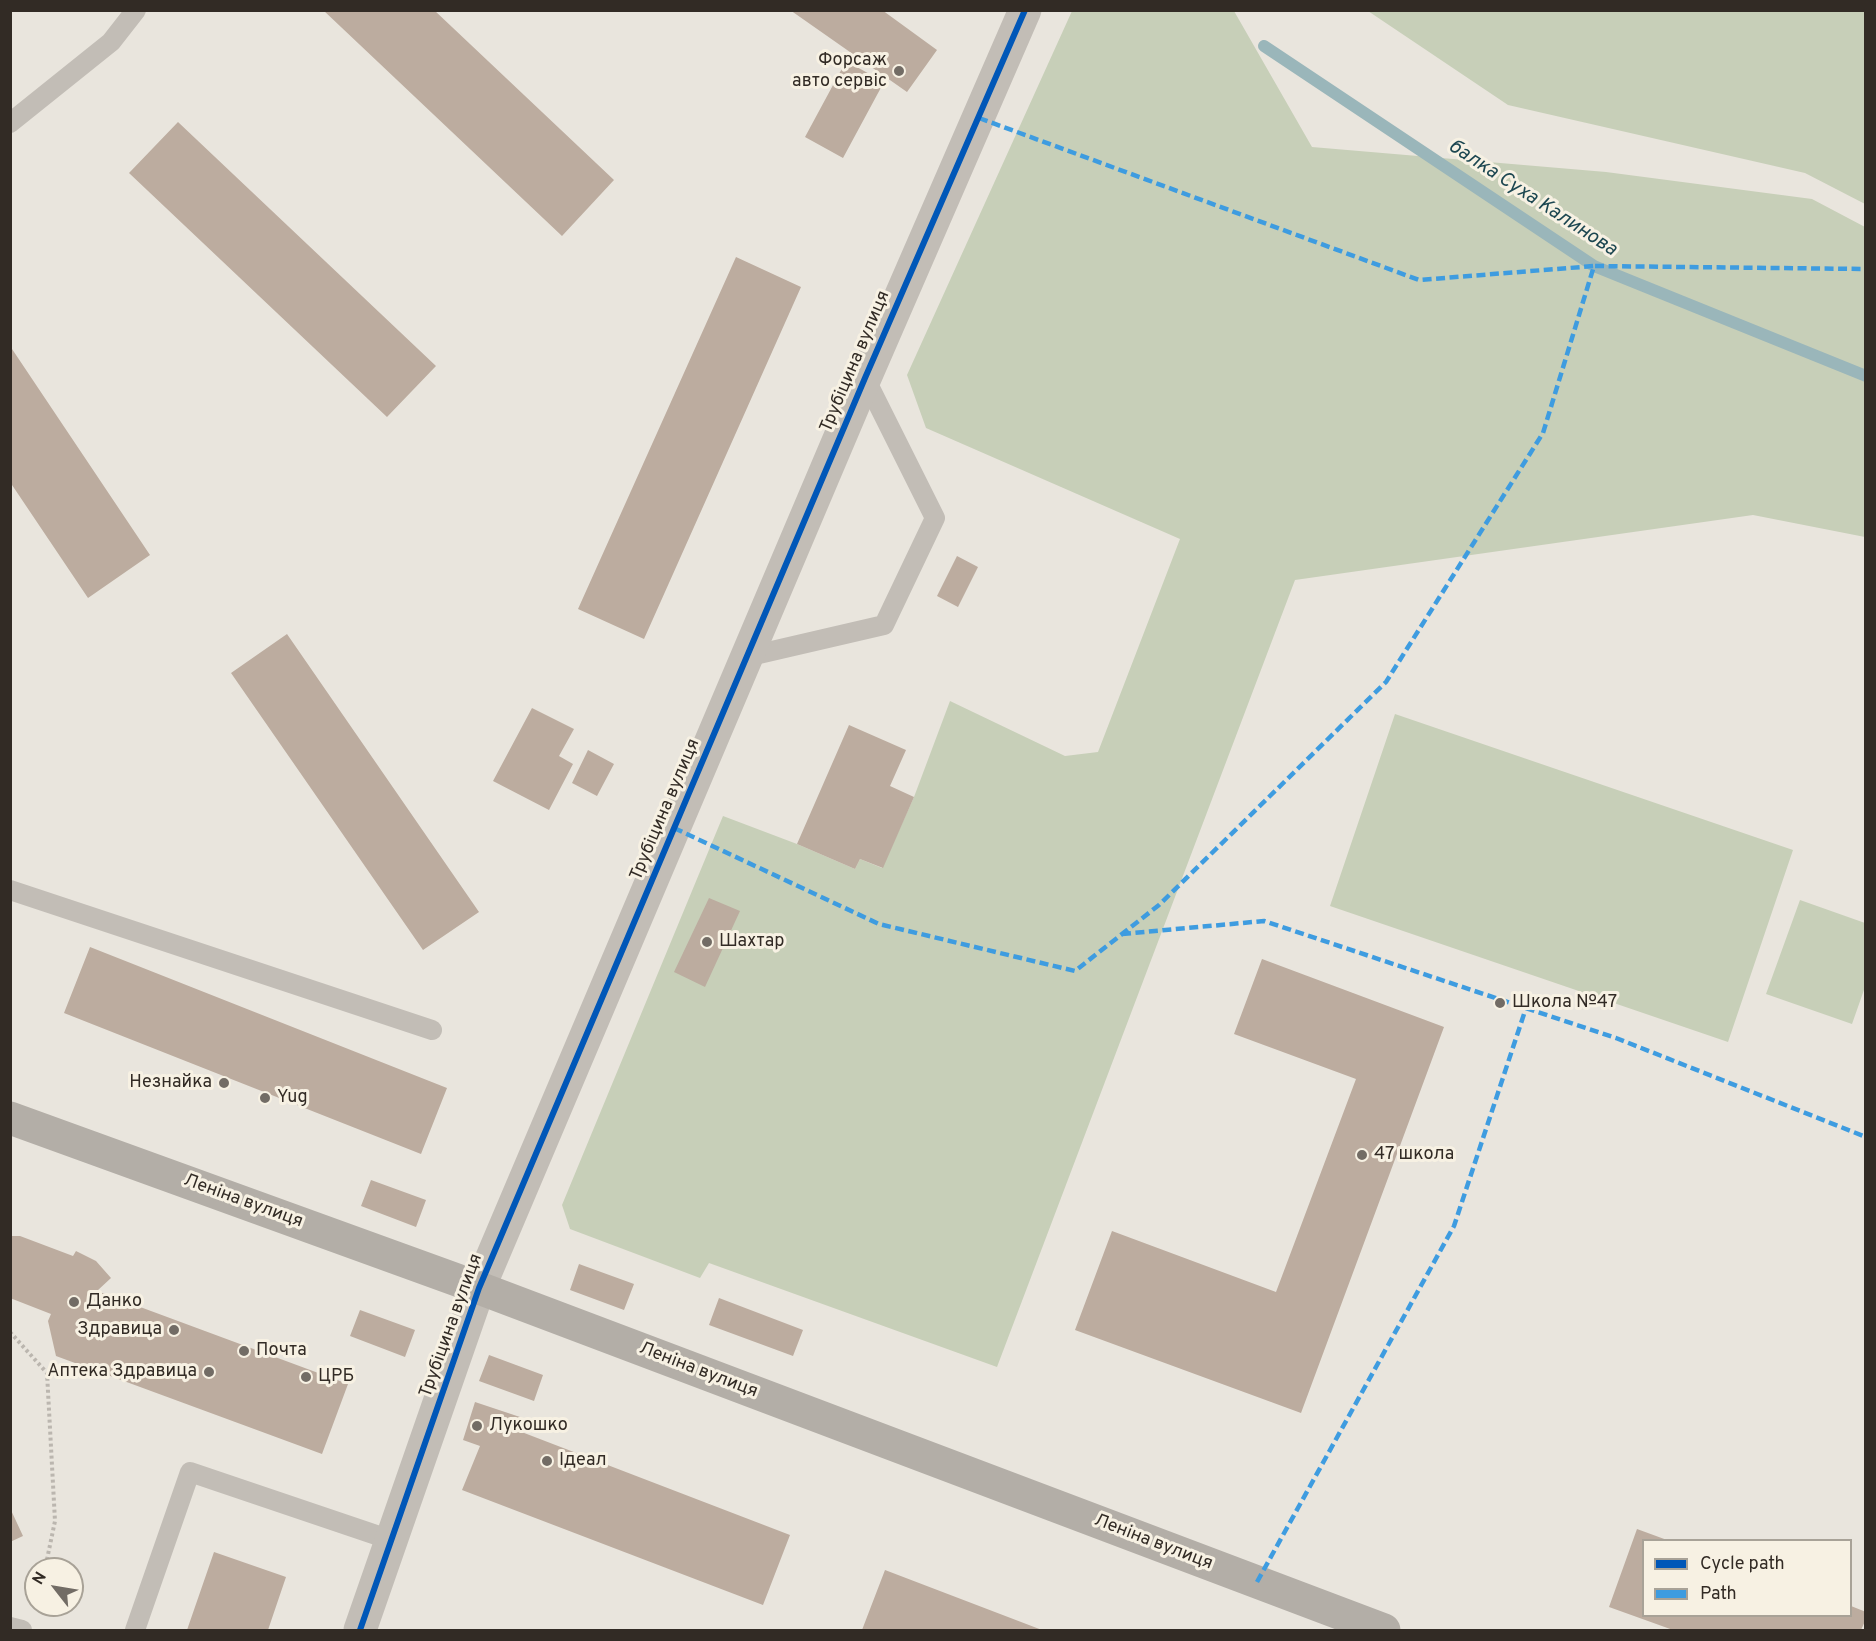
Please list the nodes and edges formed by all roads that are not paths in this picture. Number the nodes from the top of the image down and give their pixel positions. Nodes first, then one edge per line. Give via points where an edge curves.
1 (136, 10) edge
2 (1025, 10) edge
3 (10, 123) edge
4 (865, 378) junction
5 (747, 657) junction
6 (10, 890) edge
7 (432, 1030) dead end
8 (10, 1118) edge
9 (479, 1288) junction
10 (392, 1540) junction
11 (10, 1627) edge
12 (22, 1630) edge
13 (135, 1630) edge
14 (360, 1630) edge
15 (1384, 1630) edge

1 - 3 lane via 111,42
2 - 4 street, Трубіцина вулиця
4 - 5 street, Трубіцина вулиця
4 - 5 lane via 935,518 884,625
5 - 9 street, Трубіцина вулиця
6 - 7 lane
8 - 9 main road, Леніна вулиця
9 - 10 street, Трубіцина вулиця
9 - 15 main road, Леніна вулиця
10 - 13 lane via 189,1472
10 - 14 street, Трубіцина вулиця
11 - 12 lane

